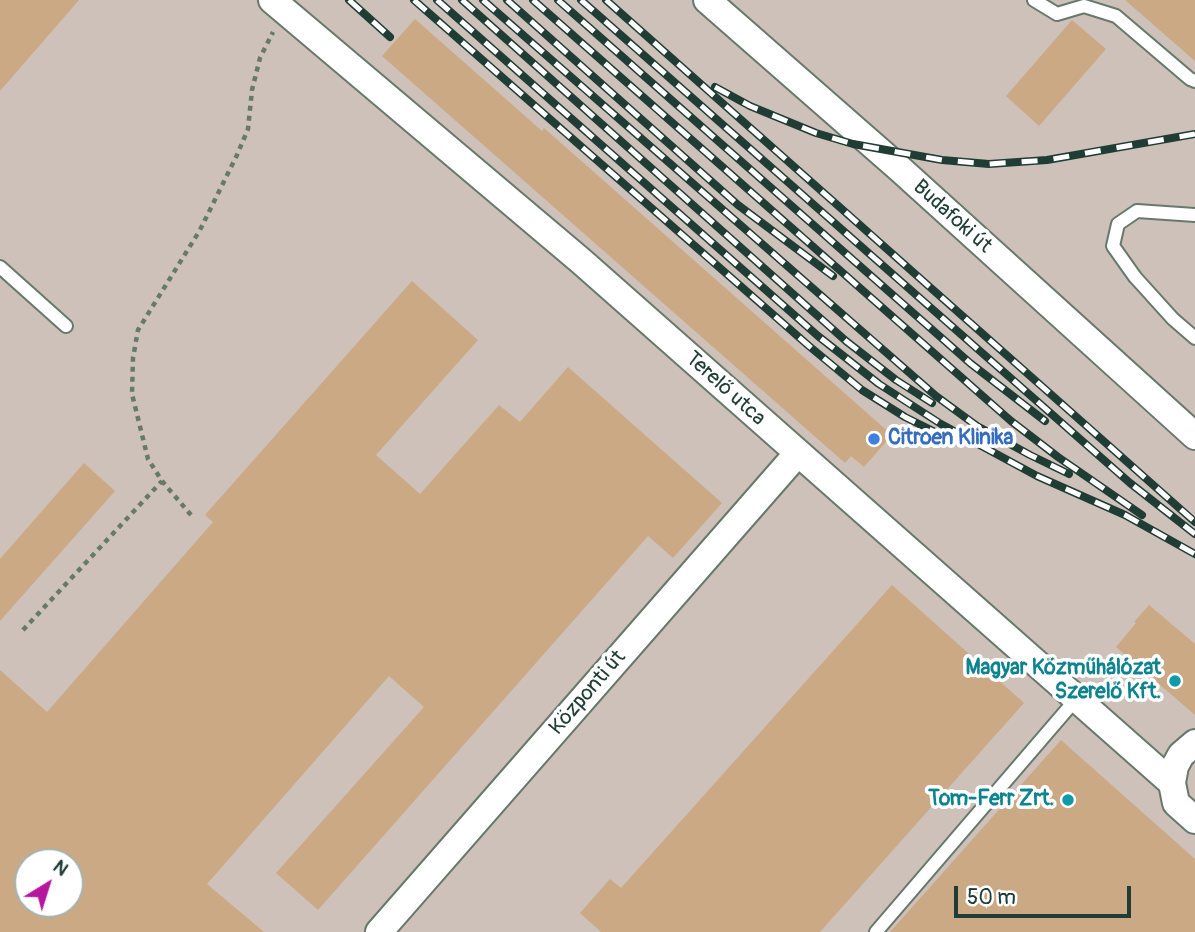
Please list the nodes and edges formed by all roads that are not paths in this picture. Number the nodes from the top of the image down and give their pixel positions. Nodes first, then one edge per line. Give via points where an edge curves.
1 (707, 0) edge
2 (1034, 0) edge
3 (278, 5) edge
4 (1195, 81) edge
5 (1195, 215) edge
6 (0, 267) edge
7 (66, 326) dead end
8 (1195, 338) edge
9 (1195, 436) edge
10 (798, 453) junction
11 (1077, 698) junction
12 (1195, 743) edge
13 (1172, 783) junction
14 (1195, 820) edge
15 (379, 932) edge
16 (876, 932) edge

1 - 9 street, Budafoki út
2 - 4 lane via 1057,13 1084,6 1116,16
3 - 10 street, Terelő utca via 581,261
5 - 8 lane via 1137,211 1118,224 1113,246 1135,277
6 - 7 lane
10 - 11 street, Terelő utca
10 - 15 street, Központi út
11 - 13 street, Terelő utca
11 - 16 lane
12 - 13 street via 1181,755
13 - 14 street via 1176,803

